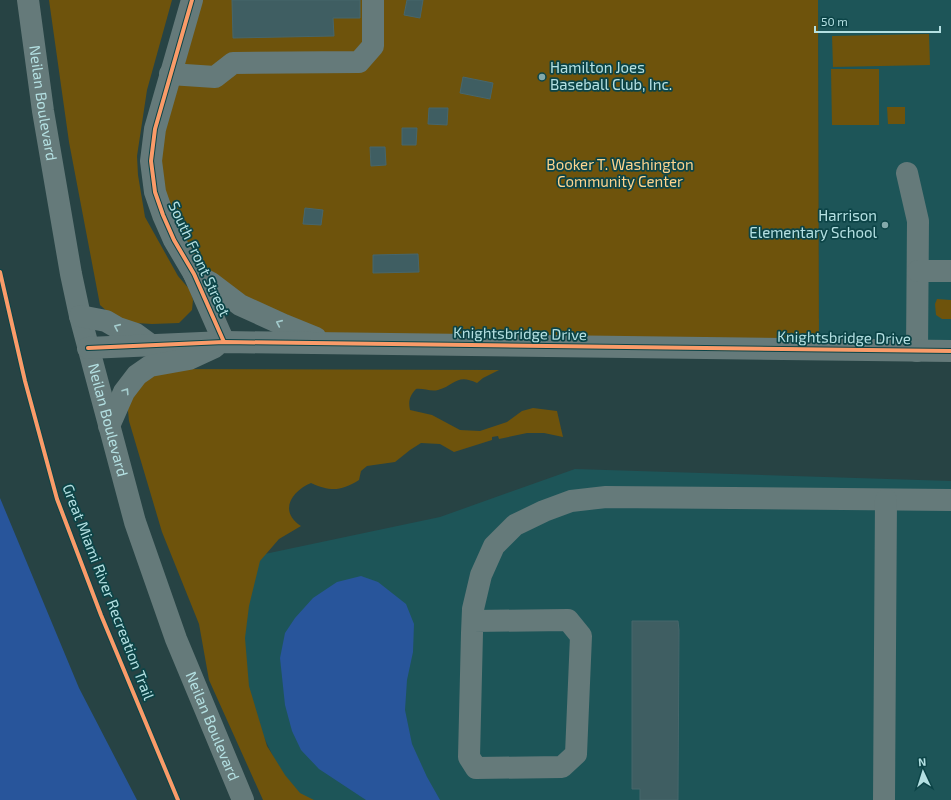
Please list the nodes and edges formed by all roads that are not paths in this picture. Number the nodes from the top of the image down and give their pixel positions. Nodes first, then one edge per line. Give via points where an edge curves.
1 (28, 0) edge
2 (192, 0) edge
3 (373, 0) edge
4 (170, 74) junction
5 (907, 173) dead end
6 (918, 271) junction
7 (951, 271) edge
8 (194, 274) junction
9 (80, 316) junction
10 (224, 342) junction
11 (328, 343) junction
12 (151, 345) junction
13 (88, 348) junction
14 (917, 351) junction
15 (951, 351) edge
16 (109, 426) junction
17 (886, 500) junction
18 (951, 500) edge
19 (473, 621) junction
20 (244, 800) edge
21 (884, 800) edge

1 - 9 street, Neilan Boulevard via 43,112
2 - 4 street, South Front Street
3 - 4 street via 373,46 359,62 233,63 215,77
4 - 8 street, South Front Street via 155,129 151,161 155,192 162,215
5 - 6 street via 918,221
6 - 7 street
6 - 14 street
8 - 10 street, South Front Street
11 -> 8 street via 240,305 211,283
12 -> 9 street via 136,334 106,321
9 - 13 street, Neilan Boulevard
10 - 11 street, Knightsbridge Drive
10 - 12 street, Knightsbridge Drive
16 -> 10 street via 124,392 137,375 150,366 189,359
11 - 14 street, Knightsbridge Drive
12 - 13 street, Knightsbridge Drive
13 - 16 street, Neilan Boulevard
14 - 15 street, Knightsbridge Drive
16 - 20 street, Neilan Boulevard via 135,522 176,639
17 - 18 street
17 - 19 street via 606,497 571,500 514,525 494,546 481,575 473,609
17 - 21 street
19 - 19 street via 469,758 476,768 562,767 576,754 581,636 568,620

